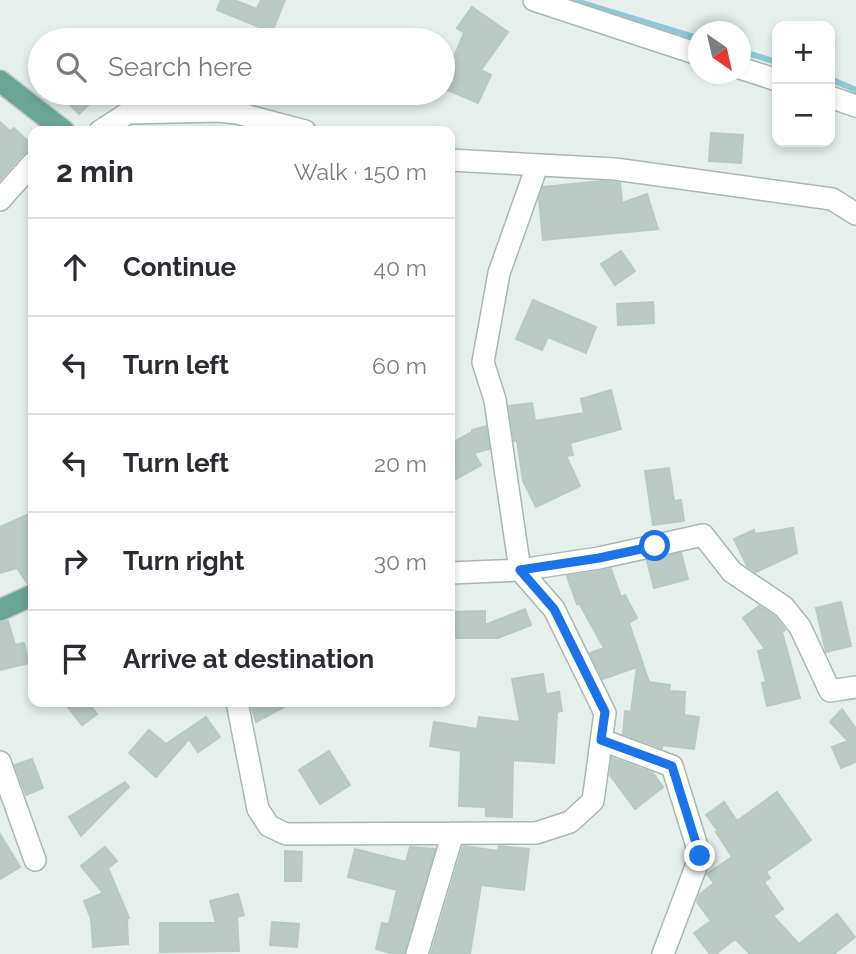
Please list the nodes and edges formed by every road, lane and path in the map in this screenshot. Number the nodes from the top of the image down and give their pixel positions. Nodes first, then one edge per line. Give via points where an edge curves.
1 (534, 0) edge
2 (688, 51) edge
3 (751, 72) edge
4 (772, 78) edge
5 (0, 81) edge
6 (835, 99) edge
7 (28, 103) edge
8 (30, 105) edge
9 (856, 106) edge
10 (57, 126) edge
11 (108, 126) edge
12 (286, 126) edge
13 (455, 160) edge
14 (537, 166) junction
15 (28, 169) edge
16 (0, 200) edge
17 (856, 214) edge
18 (520, 570) junction
19 (455, 573) edge
20 (28, 597) edge
21 (0, 610) edge
22 (856, 687) edge
23 (238, 707) edge
24 (601, 740) junction
25 (0, 762) edge
26 (453, 833) junction
27 (35, 860) dead end
28 (417, 954) edge
29 (663, 954) edge

1 - 2 street
3 - 4 street
5 - 7 main road
6 - 9 street
8 - 10 main road
11 - 12 street via 128,113 218,111
13 - 14 street
14 - 17 street via 615,169 832,198
14 - 18 street via 499,273 483,362 495,400
15 - 16 street
18 - 19 street
18 - 22 street via 703,534 732,572 784,607 800,627 830,691
18 - 24 street via 554,609 605,712
20 - 21 main road
23 - 26 street via 258,809 275,830 299,834
24 - 26 street via 593,801 570,822 536,833
24 - 29 street via 672,766 700,856
25 - 27 street
26 - 28 street

